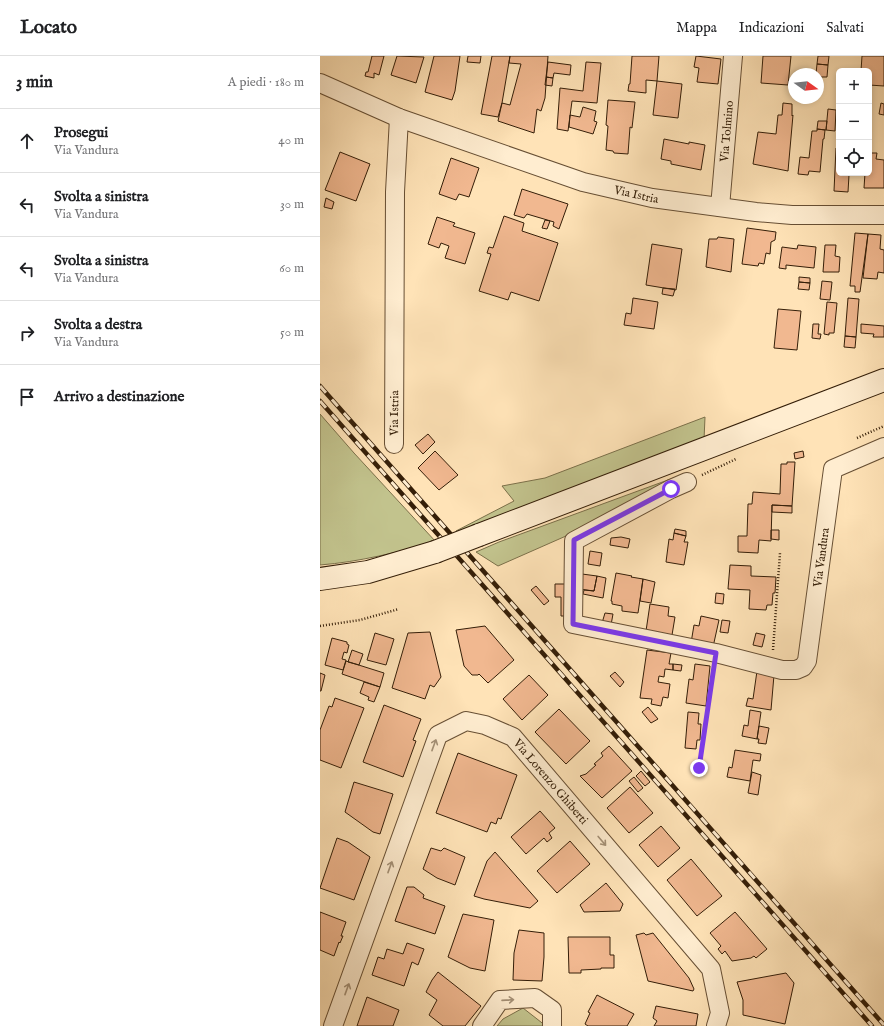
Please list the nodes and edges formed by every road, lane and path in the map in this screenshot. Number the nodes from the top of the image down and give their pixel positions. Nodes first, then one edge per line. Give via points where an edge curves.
1 (733, 56) edge
2 (320, 83) edge
3 (399, 118) junction
4 (720, 207) junction
5 (884, 215) edge
6 (884, 380) edge
7 (394, 444) dead end
8 (884, 447) edge
9 (736, 459) dead end
10 (687, 482) joint
11 (780, 553) dead end
12 (320, 579) edge
13 (399, 609) dead end
14 (320, 626) edge
15 (716, 653) junction
16 (772, 667) junction
17 (699, 768) dead end
18 (333, 1026) edge
19 (482, 1026) edge
20 (552, 1026) edge
21 (716, 1026) edge

1 - 4 street, Via Tolmino
2 - 3 street, Via Istria
3 - 4 street, Via Istria via 584,182 652,198
3 - 7 street, Via Istria via 395,192
4 - 5 street, Via Istria via 792,215
6 - 12 main road, bridge via 435,552 368,572
8 - 16 street, Via Vandura via 833,469 807,661 803,667 796,670
9 - 10 path
10 - 15 street, Via Vandura via 574,540 573,624
11 - 16 path
13 - 14 path via 360,620
15 - 16 street, Via Vandura
15 - 17 path
18 -> 21 street, Via Lorenzo Ghiberti via 438,735 466,721 485,725 513,737 711,969 720,1013
19 -> 20 street via 500,1000 535,998 552,1010

